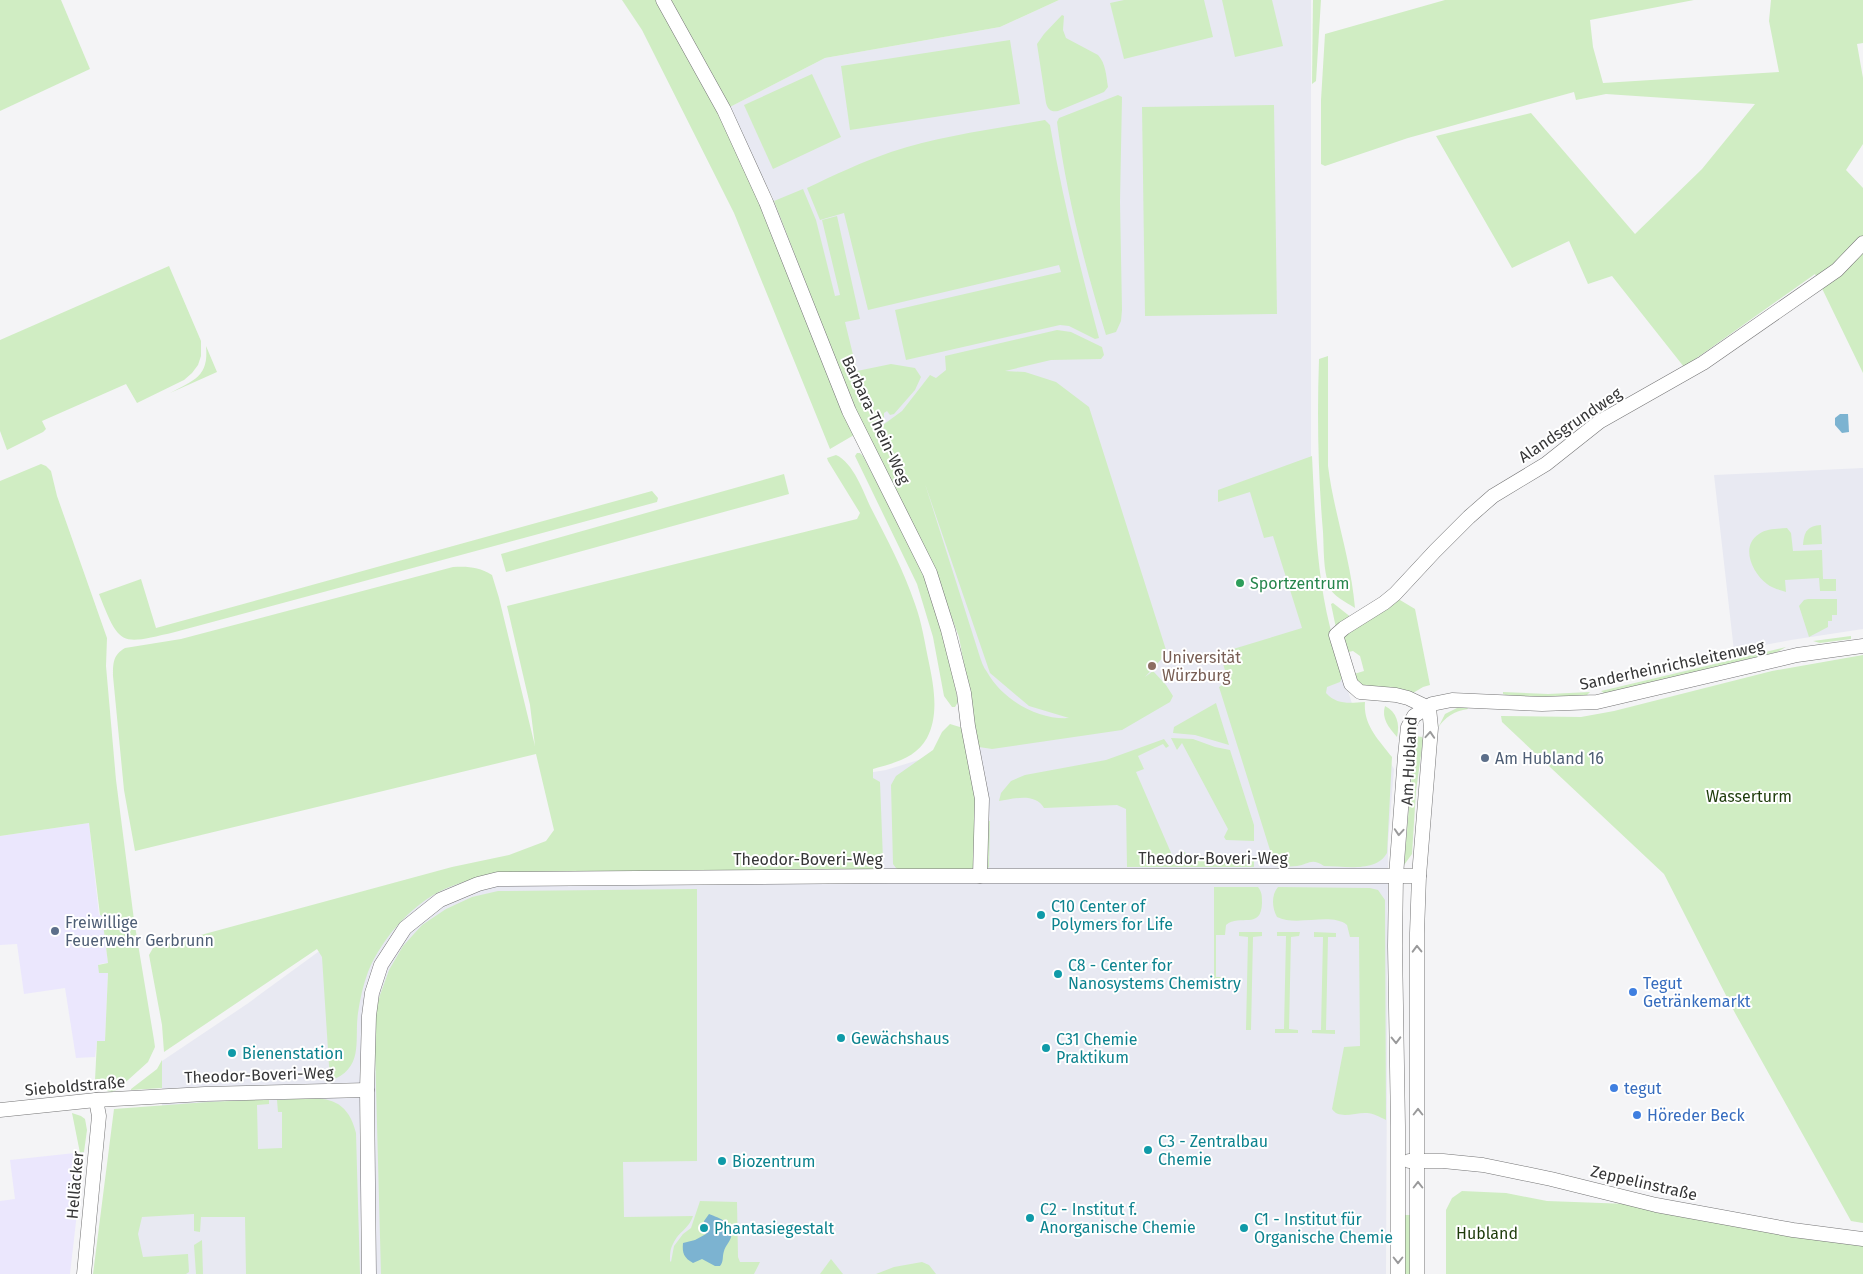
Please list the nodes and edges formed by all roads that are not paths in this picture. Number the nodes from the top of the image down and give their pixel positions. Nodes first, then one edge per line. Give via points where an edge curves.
1 (663, 0) edge
2 (1863, 243) edge
3 (1863, 646) edge
4 (1428, 708) junction
5 (980, 876) junction
6 (1396, 876) junction
7 (1419, 876) junction
8 (367, 1090) junction
9 (153, 1097) joint
10 (96, 1100) junction
11 (0, 1110) edge
12 (1418, 1160) junction
13 (1398, 1162) junction
14 (1863, 1239) edge
15 (84, 1274) edge
16 (369, 1274) edge
17 (1398, 1274) edge
18 (1417, 1274) edge

1 - 5 street, Barbara-Thein-Weg via 724,110 766,202 849,411 930,573 964,692 982,799
2 - 4 street, Alandsgrundweg via 1837,270 1704,363 1599,422 1546,464 1494,496 1469,517 1384,604 1336,635 1351,684 1360,692 1396,695
3 - 4 street, Sanderheinrichsleitenweg via 1797,655 1597,702 1542,704 1452,700
4 -> 6 street, Am Hubland via 1414,716 1408,727
7 -> 4 street, Am Hubland via 1430,728
5 - 6 street, Theodor-Boveri-Weg
5 - 8 street, Theodor-Boveri-Weg via 498,879 478,884 440,900 405,928 381,965 369,1016
6 - 7 street, Theodor-Boveri-Weg
6 -> 13 street, Am Hubland
12 -> 7 street, Am Hubland
8 - 9 street, Theodor-Boveri-Weg
8 - 16 street, Theodor-Boveri-Weg
9 - 10 street, Sieboldstraße
10 - 11 street, Sieboldstraße
10 - 15 street, Helläcker via 99,1116
12 - 13 street
12 - 14 street, Zeppelinstraße via 1484,1165 1665,1207
18 -> 12 street, Am Hubland
13 -> 17 street, Am Hubland

